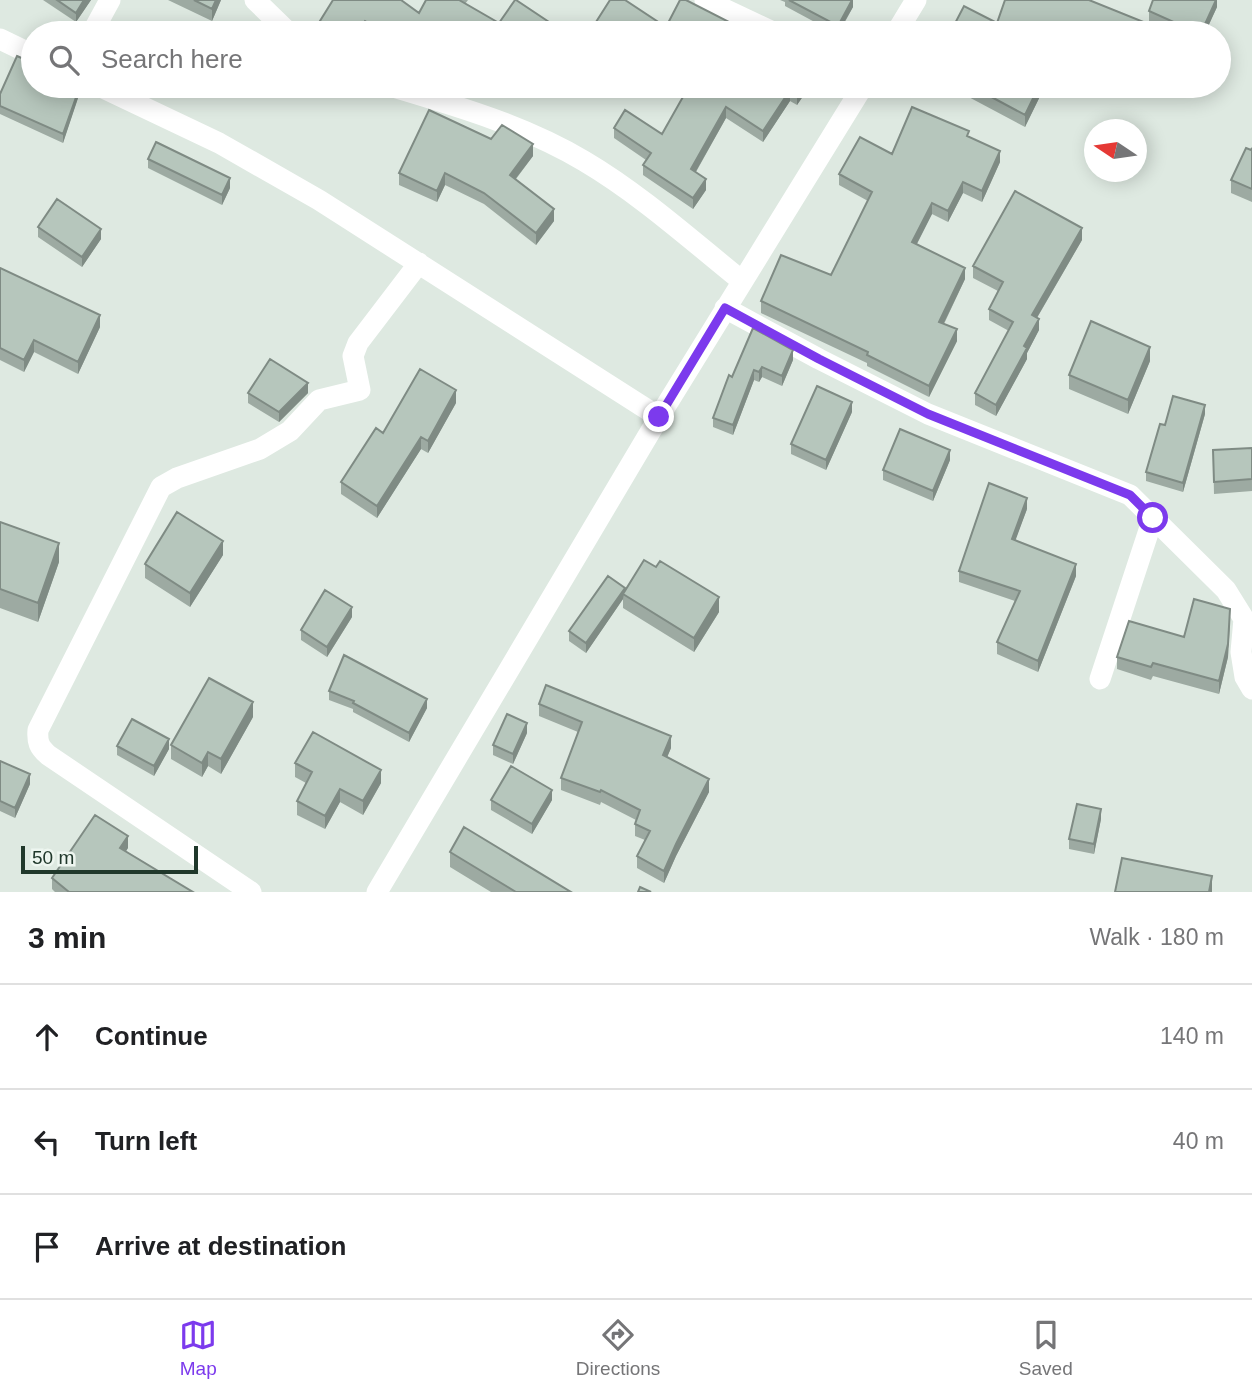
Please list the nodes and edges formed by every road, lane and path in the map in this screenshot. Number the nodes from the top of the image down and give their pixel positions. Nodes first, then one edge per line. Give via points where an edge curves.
1 (110, 0) edge
2 (255, 0) edge
3 (705, 0) edge
4 (916, 0) edge
5 (99, 21) edge
6 (277, 21) edge
7 (750, 21) edge
8 (903, 21) edge
9 (0, 39) edge
10 (21, 49) edge
11 (124, 98) edge
12 (430, 98) edge
13 (856, 98) edge
14 (419, 263) junction
15 (742, 281) junction
16 (725, 308) junction
17 (659, 417) junction
18 (1153, 518) junction
19 (1100, 679) dead end
20 (1252, 689) edge
21 (251, 892) edge
22 (377, 892) edge

1 - 5 street
2 - 6 street
3 - 7 street
4 - 8 street
9 - 10 street
11 - 14 street via 219,143
12 - 15 street via 521,128 585,161
13 - 15 street
14 - 17 street
14 - 21 street via 358,343 353,356 360,390 319,400 290,431 260,449 161,487 38,730 37,740 48,755
15 - 16 street
16 - 17 street
16 - 18 street via 928,414 1130,495
17 - 22 street
18 - 19 street
18 - 20 street via 1226,590 1244,619 1241,652

